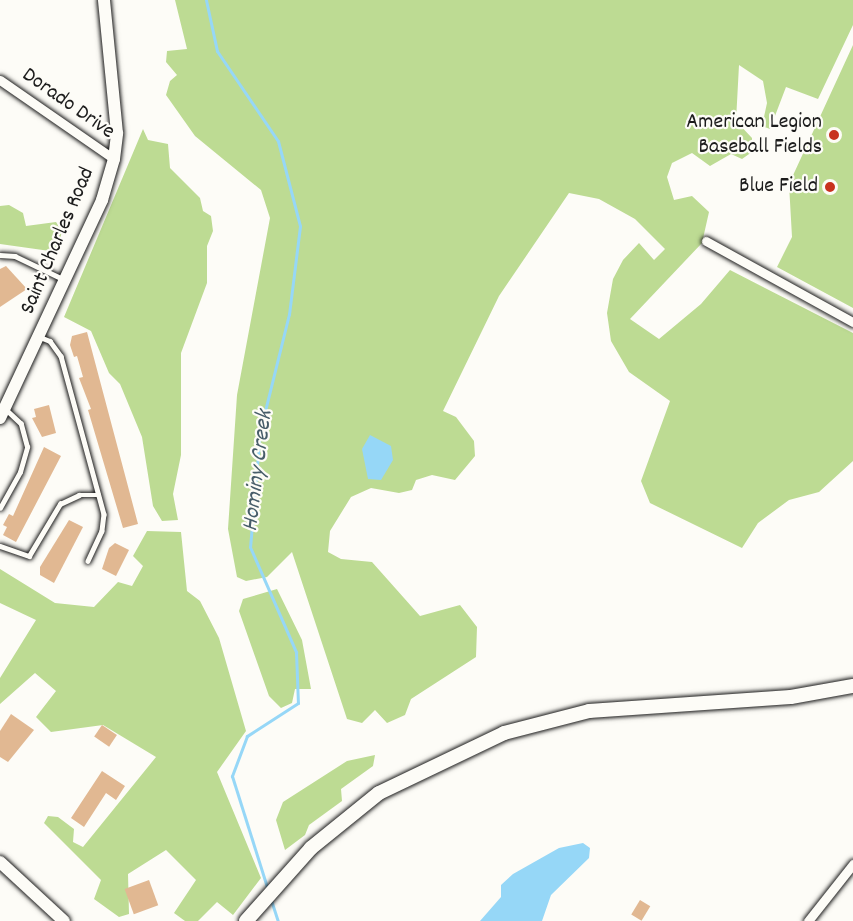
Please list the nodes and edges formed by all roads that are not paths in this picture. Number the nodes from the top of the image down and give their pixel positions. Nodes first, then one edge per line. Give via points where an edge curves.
1 (104, 0) edge
2 (0, 80) edge
3 (114, 159) junction
4 (706, 241) dead end
5 (0, 255) edge
6 (64, 280) junction
7 (853, 322) edge
8 (39, 337) junction
9 (2, 413) edge
10 (99, 495) junction
11 (0, 508) edge
12 (0, 546) edge
13 (88, 561) dead end
14 (853, 686) edge
15 (0, 862) edge
16 (853, 864) edge
17 (64, 921) edge
18 (246, 921) edge
19 (808, 921) edge

1 - 3 street, Saint Charles Road via 117,133
2 - 3 street, Dorado Drive
3 - 6 street, Saint Charles Road via 102,200
4 - 7 street
5 - 6 lane via 15,256
6 - 8 street, Saint Charles Road
8 - 9 street, Saint Charles Road
8 - 10 lane via 50,341 61,356
9 - 11 lane via 21,424 27,447 20,472
10 - 12 lane via 79,495 60,504 29,556
10 - 13 lane via 102,531
14 - 18 main road via 791,697 589,711 504,733 379,793 311,848
15 - 17 street
16 - 19 street

